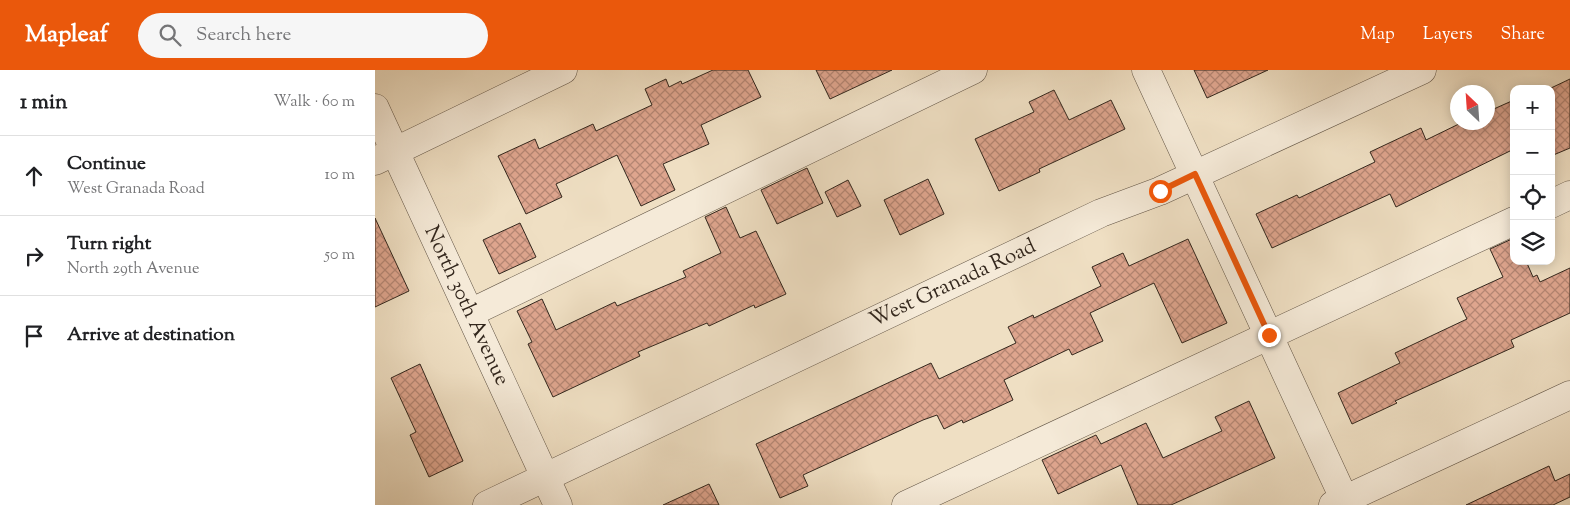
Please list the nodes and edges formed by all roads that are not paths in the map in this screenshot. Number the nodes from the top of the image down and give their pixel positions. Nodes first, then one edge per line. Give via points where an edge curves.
1 (563, 70) edge
2 (973, 70) edge
3 (1146, 70) edge
4 (1422, 70) edge
5 (375, 108) edge
6 (385, 156) edge
7 (1195, 174) junction
8 (1570, 195) edge
9 (1555, 202) edge
10 (1510, 223) edge
11 (470, 314) junction
12 (1269, 335) junction
13 (1570, 395) edge
14 (545, 478) junction
15 (1342, 503) edge
16 (487, 505) edge
17 (558, 505) edge
18 (906, 505) edge

1 - 6 street
2 - 11 street
3 - 7 street
4 - 7 street, West Granada Road
5 - 6 street, North 30th Avenue
6 - 11 street, North 30th Avenue
7 - 12 street
7 - 14 street, West Granada Road via 1101,213
8 - 9 street
10 - 12 street
11 - 14 street, North 30th Avenue
12 - 15 street
12 - 18 street
13 - 15 street
14 - 16 street, West Granada Road
14 - 17 street, North 30th Avenue

